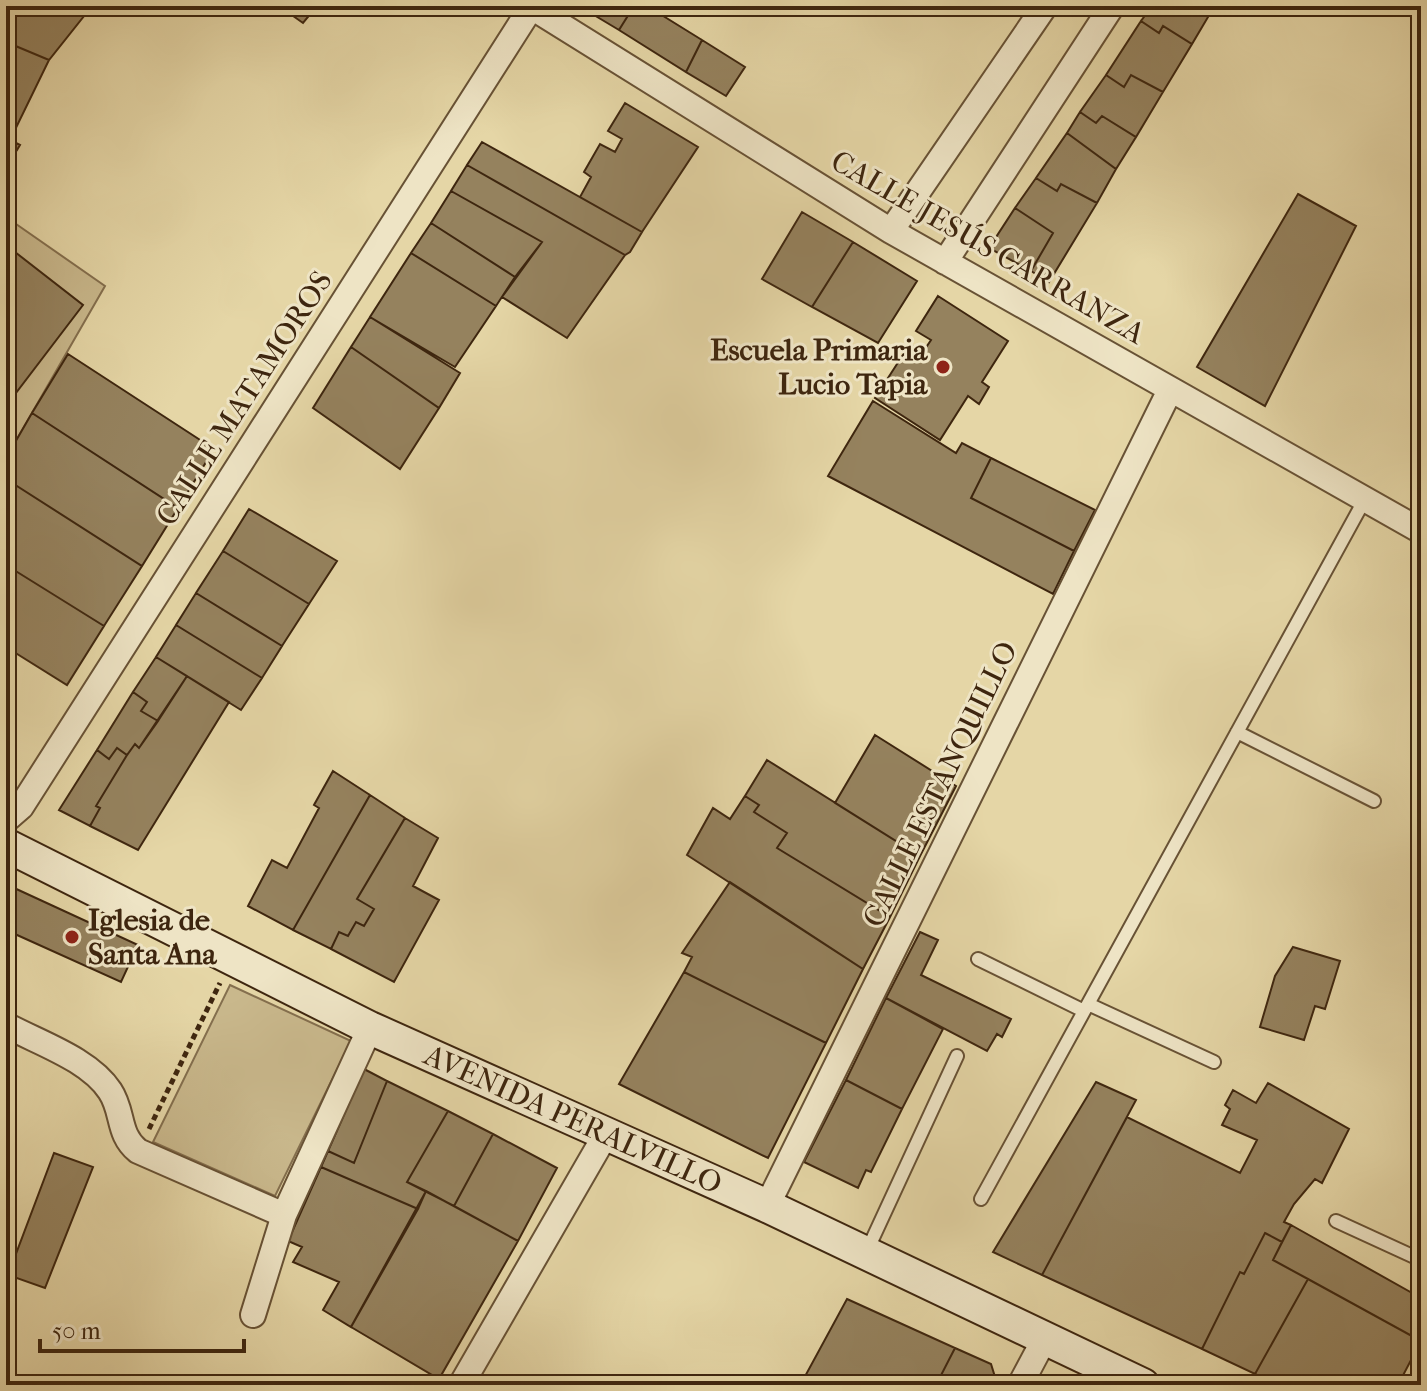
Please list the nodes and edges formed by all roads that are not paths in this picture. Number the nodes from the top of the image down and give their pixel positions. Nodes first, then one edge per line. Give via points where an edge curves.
1 (531, 6) edge
2 (1045, 6) edge
3 (1112, 6) edge
4 (891, 231) junction
5 (945, 262) junction
6 (1170, 390) junction
7 (1365, 499) junction
8 (1421, 531) edge
9 (1237, 732) junction
10 (1374, 801) dead end
11 (6, 820) edge
12 (6, 845) edge
13 (978, 959) dead end
14 (1086, 1007) junction
15 (6, 1025) edge
16 (370, 1028) junction
17 (957, 1056) dead end
18 (1214, 1062) dead end
19 (606, 1134) junction
20 (981, 1199) dead end
21 (767, 1206) junction
22 (284, 1215) junction
23 (1336, 1221) dead end
24 (866, 1253) junction
25 (1421, 1260) edge
26 (253, 1315) dead end
27 (1045, 1338) junction
28 (461, 1385) edge
29 (1020, 1385) edge
30 (1143, 1385) edge

1 - 4 street, CALLE JESÚS CARRANZA
1 - 11 street, CALLE MATAMOROS via 21,807
2 - 4 street
3 - 5 street
4 - 5 street, CALLE JESÚS CARRANZA
5 - 6 street, CALLE JESÚS CARRANZA
6 - 7 street, CALLE JESÚS CARRANZA
6 - 21 street, CALLE ESTANQUILLO
7 - 8 street, CALLE JESÚS CARRANZA
7 - 9 lane
9 - 10 lane
9 - 14 lane
12 - 16 street, AVENIDA PERALVILLO
13 - 14 lane
14 - 18 lane
14 - 20 lane
15 - 22 street via 98,1077 116,1101 122,1134 138,1151
16 - 19 street, AVENIDA PERALVILLO
16 - 22 street
17 - 24 lane
19 - 21 street, AVENIDA PERALVILLO
19 - 28 street
21 - 24 street, AVENIDA PERALVILLO
22 - 26 street
23 - 25 lane
24 - 27 street, AVENIDA PERALVILLO
27 - 29 street
27 - 30 street, AVENIDA PERALVILLO

